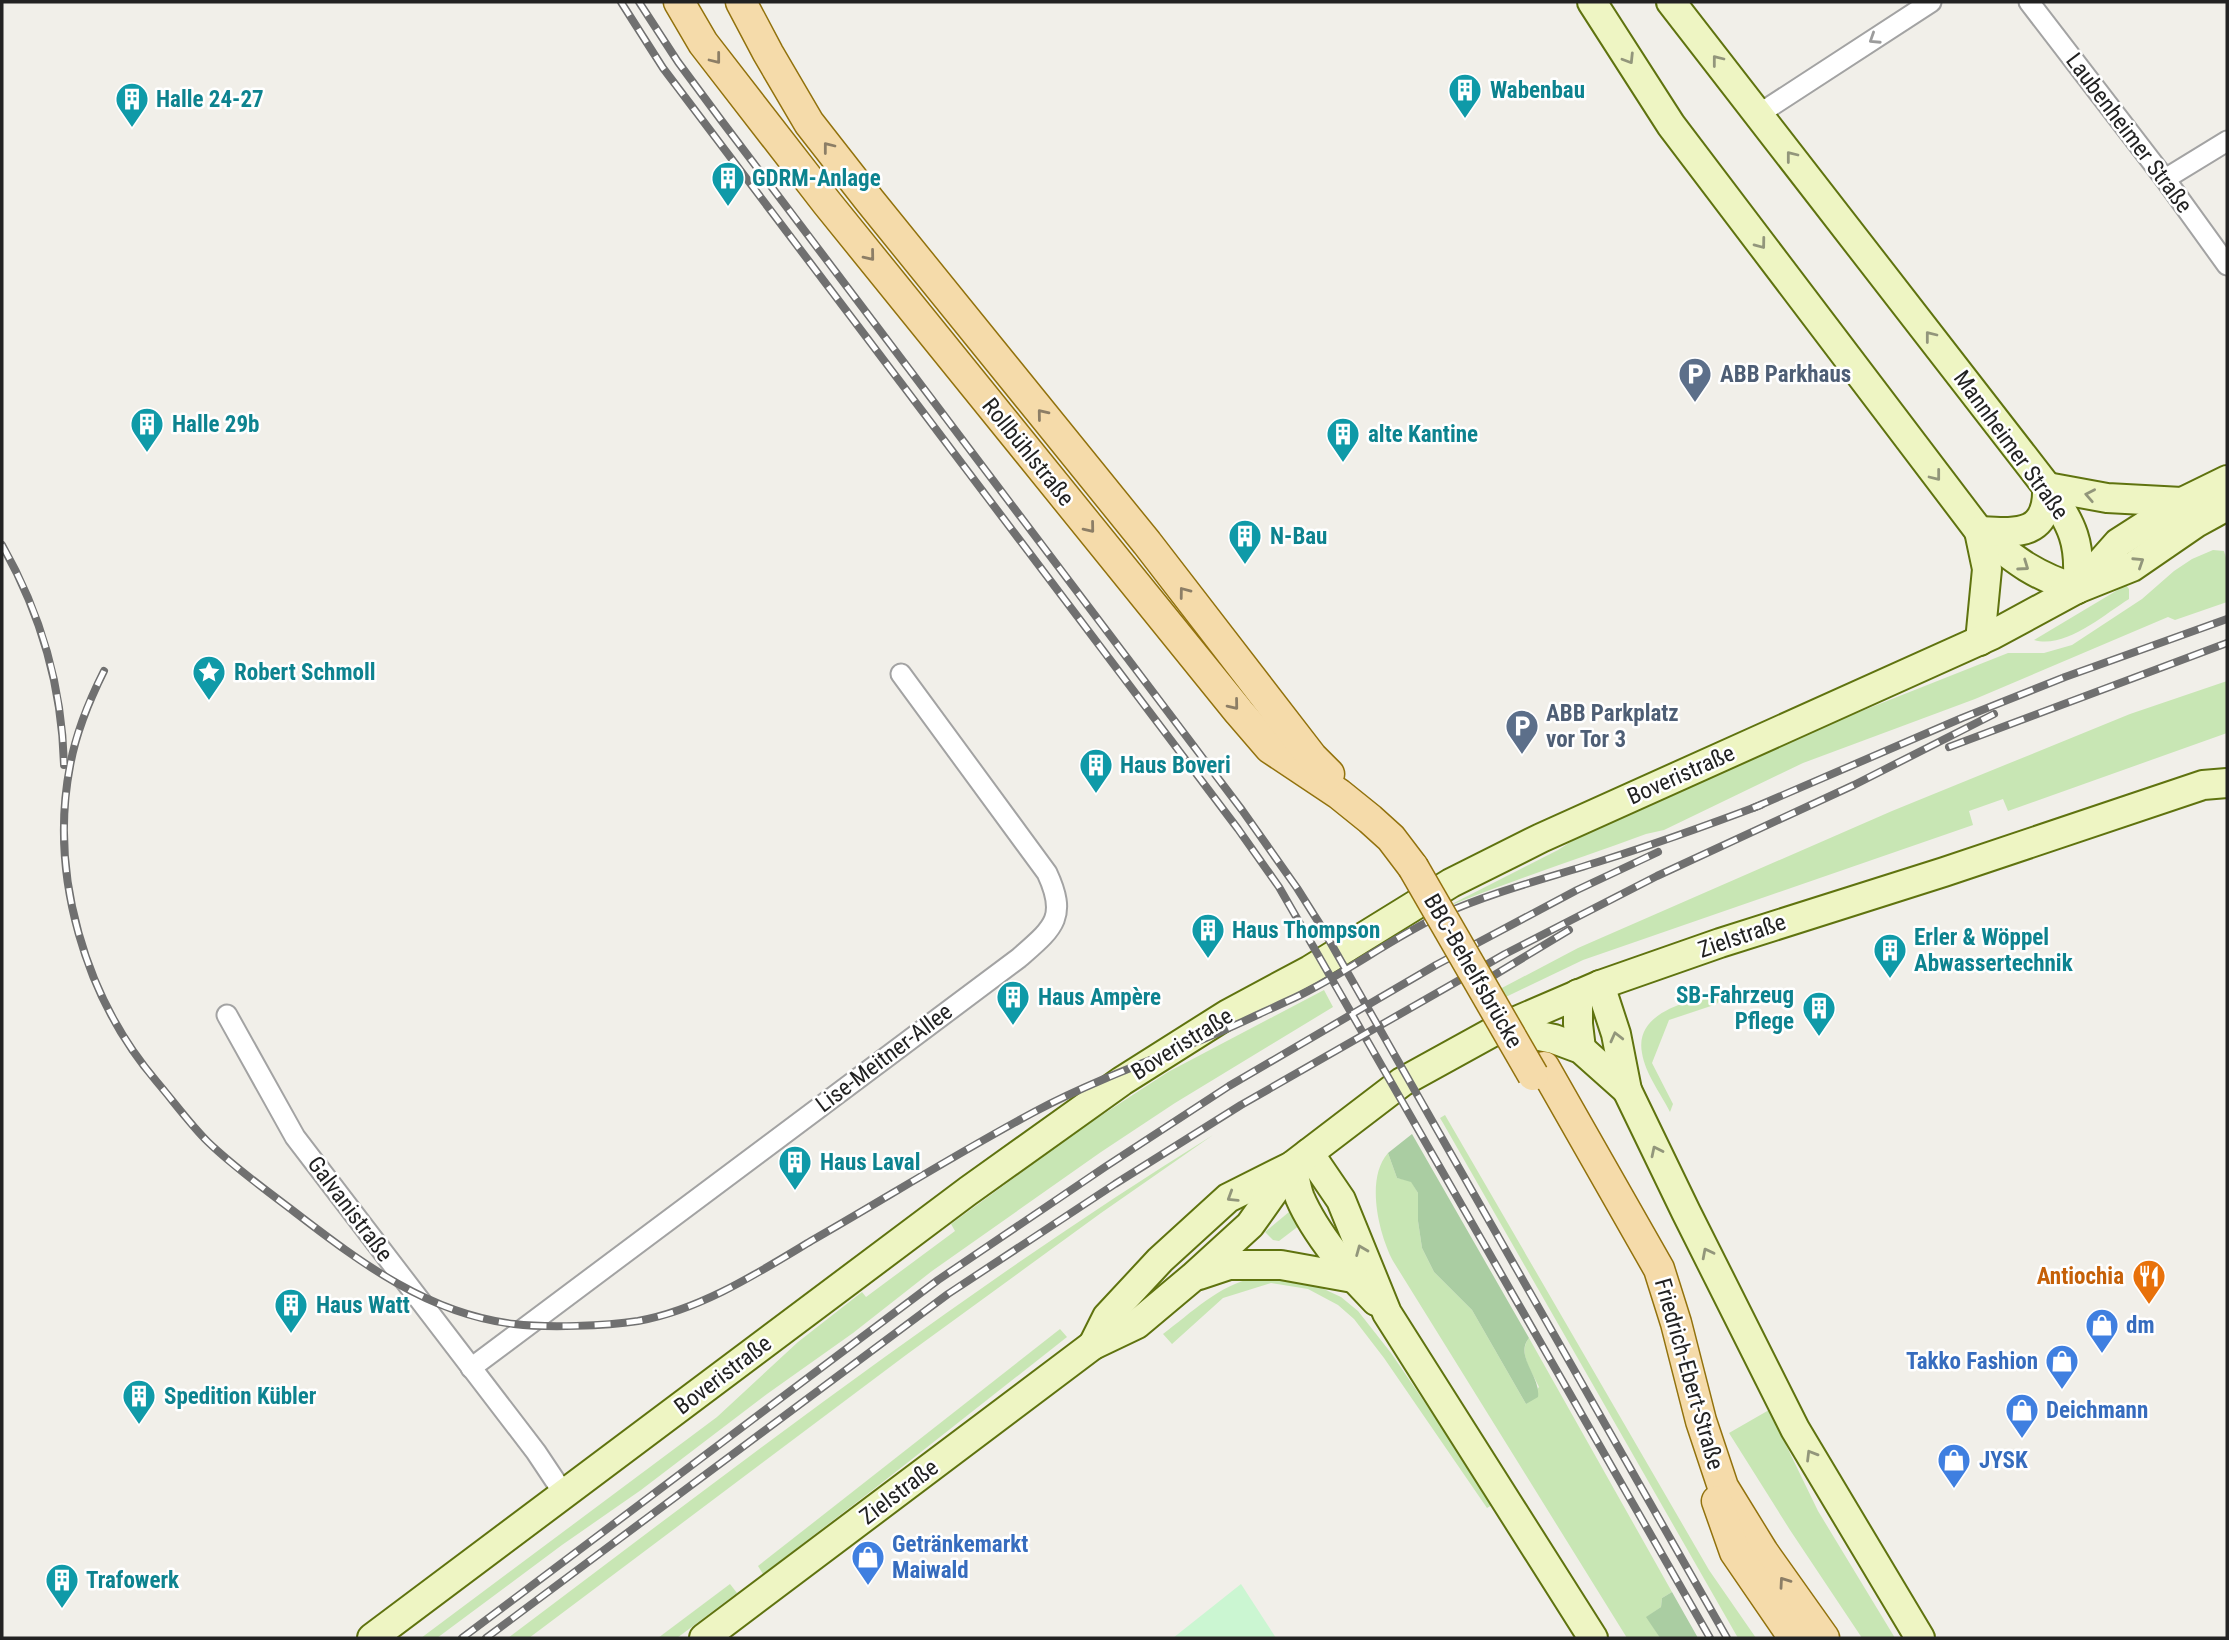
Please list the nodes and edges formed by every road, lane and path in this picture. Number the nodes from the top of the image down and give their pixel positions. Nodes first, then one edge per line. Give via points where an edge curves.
1 (680, 2) edge
2 (741, 2) edge
3 (1592, 2) edge
4 (1671, 2) edge
5 (1931, 2) edge
6 (2029, 2) edge
7 (1759, 114) junction
8 (2227, 141) edge
9 (2165, 178) junction
10 (2227, 265) edge
11 (2227, 480) edge
12 (2047, 487) junction
13 (2182, 502) junction
14 (2227, 506) edge
15 (1979, 531) junction
16 (2077, 589) junction
17 (1980, 641) junction
18 (901, 674) dead end
19 (2227, 783) edge
20 (1418, 864) junction
21 (1589, 990) junction
22 (227, 1015) dead end
23 (1500, 1028) junction
24 (1581, 1049) junction
25 (1539, 1071) junction
26 (1627, 1090) junction
27 (1300, 1159) junction
28 (1193, 1277) junction
29 (1353, 1278) junction
30 (1387, 1313) junction
31 (1093, 1345) junction
32 (471, 1368) junction
33 (564, 1494) junction
34 (372, 1638) edge
35 (704, 1638) edge
36 (1593, 1638) edge
37 (1794, 1638) edge
38 (1824, 1638) edge
39 (1920, 1638) edge

1 -> 20 main road, Rollbühlstraße via 703,43 827,203 1239,712 1270,748 1339,793
20 -> 2 main road, Rollbühlstraße via 1396,823 1320,767 1147,543 870,201 809,123
3 -> 15 main road via 1671,125
7 -> 4 main road, Mannheimer Straße
5 -> 7 street
6 - 9 street, Laubenheimer Straße
12 -> 7 main road, Mannheimer Straße
8 - 9 street
9 - 10 street, Laubenheimer Straße
11 - 13 main road
13 -> 12 main road via 2107,498
12 - 15 main road via 2045,509 2030,528 2017,533
12 - 16 main road, Mannheimer Straße via 2071,524 2079,565
13 - 16 main road via 2118,543
16 -> 14 main road via 2132,567
15 -> 16 main road via 2026,569
15 - 17 main road via 1987,569
16 - 17 main road, Boveristraße
17 - 33 main road, Boveristraße via 1541,838 1438,890 1310,970 1228,1014 968,1191
18 - 32 street, Lise-Meitner-Allee via 1047,873 1056,893 1056,917 1043,937 1019,958
19 - 21 main road, Zielstraße via 2203,785 1757,930
20 - 25 main road, BBC-Behelfsbrücke, bridge
21 - 23 main road, Zielstraße
21 - 24 main road via 1578,1024
26 -> 21 main road via 1616,1034
22 - 32 street, Galvanistraße via 295,1137
23 - 24 main road
23 - 27 main road, Zielstraße via 1402,1082
24 - 26 main road
25 - 37 main road, Friedrich-Ebert-Straße via 1657,1305 1735,1552
38 -> 25 main road, Friedrich-Ebert-Straße via 1723,1487 1659,1269
39 -> 26 main road via 1795,1429
27 - 28 main road, Zielstraße via 1250,1225
27 - 29 main road via 1300,1198
30 -> 27 main road via 1341,1200
27 -> 31 main road, Zielstraße via 1228,1198 1107,1317
28 - 29 main road via 1228,1265 1281,1265
28 - 31 main road, Zielstraße via 1137,1324
29 - 30 main road
30 - 36 main road
31 - 35 main road, Zielstraße
32 - 33 street, Galvanistraße
33 - 34 main road, Boveristraße

